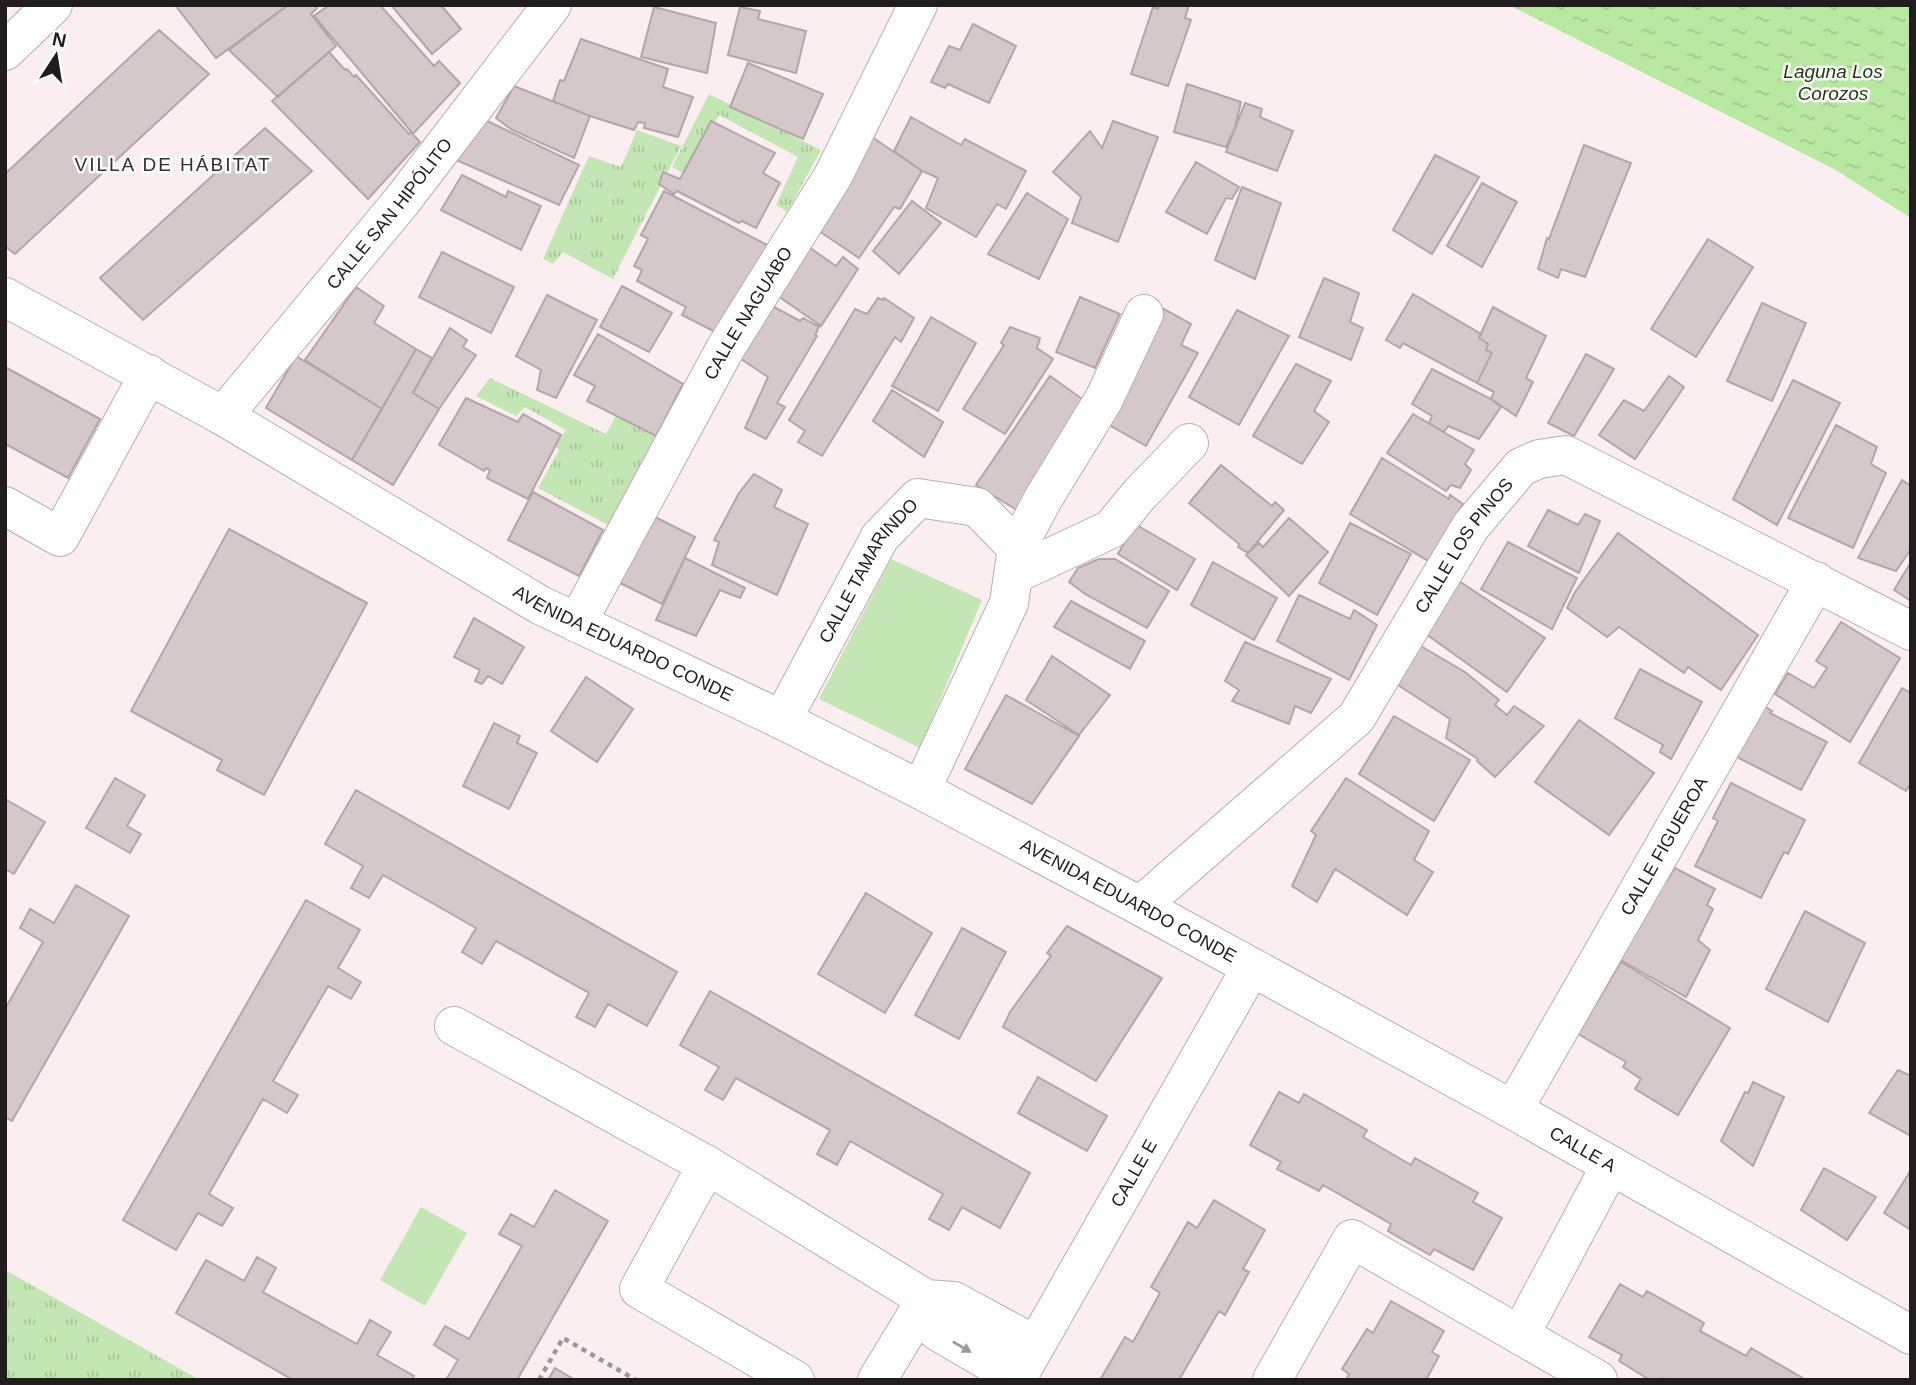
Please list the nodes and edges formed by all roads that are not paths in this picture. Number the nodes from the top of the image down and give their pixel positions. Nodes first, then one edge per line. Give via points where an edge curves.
1 (53, 5) edge
2 (552, 5) edge
3 (918, 5) edge
4 (11, 32) edge
5 (5, 297) edge
6 (1144, 314) dead end
7 (149, 374) junction
8 (223, 416) junction
9 (1189, 443) dead end
10 (5, 506) edge
11 (1015, 561) junction
12 (1816, 581) junction
13 (577, 623) junction
14 (1911, 631) edge
15 (782, 720) junction
16 (921, 790) junction
17 (1140, 906) junction
18 (1251, 968) junction
19 (454, 1026) dead end
20 (1513, 1110) junction
21 (707, 1165) junction
22 (1611, 1166) junction
23 (926, 1299) junction
24 (1520, 1335) junction
25 (1911, 1335) edge
26 (1035, 1345) junction
27 (1016, 1379) edge
28 (795, 1380) edge
29 (877, 1380) edge
30 (1272, 1380) edge
31 (1598, 1380) edge

1 - 4 street
2 - 8 street, CALLE SAN HIPÓLITO via 401,202
3 - 13 street, CALLE NAGUABO via 833,176 725,349
5 - 7 street, AVENIDA EDUARDO CONDE
6 - 11 street via 1104,399 1043,499
7 - 8 street, AVENIDA EDUARDO CONDE
7 - 10 street via 60,537
8 - 13 street, AVENIDA EDUARDO CONDE
9 - 11 street via 1111,530
11 - 15 street, CALLE TAMARINDO via 977,507 918,498 880,537
11 - 16 street via 1009,603
12 - 14 street, CALLE LOS PINOS
12 - 17 street, CALLE LOS PINOS via 1566,455 1521,467 1471,526 1356,718
12 - 20 street, CALLE FIGUEROA
13 - 15 street, AVENIDA EDUARDO CONDE
15 - 16 street, AVENIDA EDUARDO CONDE
16 - 17 street, AVENIDA EDUARDO CONDE
17 - 18 street, AVENIDA EDUARDO CONDE
18 - 20 street, CALLE A
18 - 26 street, CALLE E
19 - 21 street
20 - 22 street, CALLE A
21 - 23 street
21 - 28 street via 639,1289
22 - 24 street
22 - 25 street, CALLE A
23 - 26 street via 954,1301
23 -> 27 street via 937,1331
23 - 29 street
24 - 30 street via 1352,1239
24 - 31 street
26 - 27 street, CALLE E

